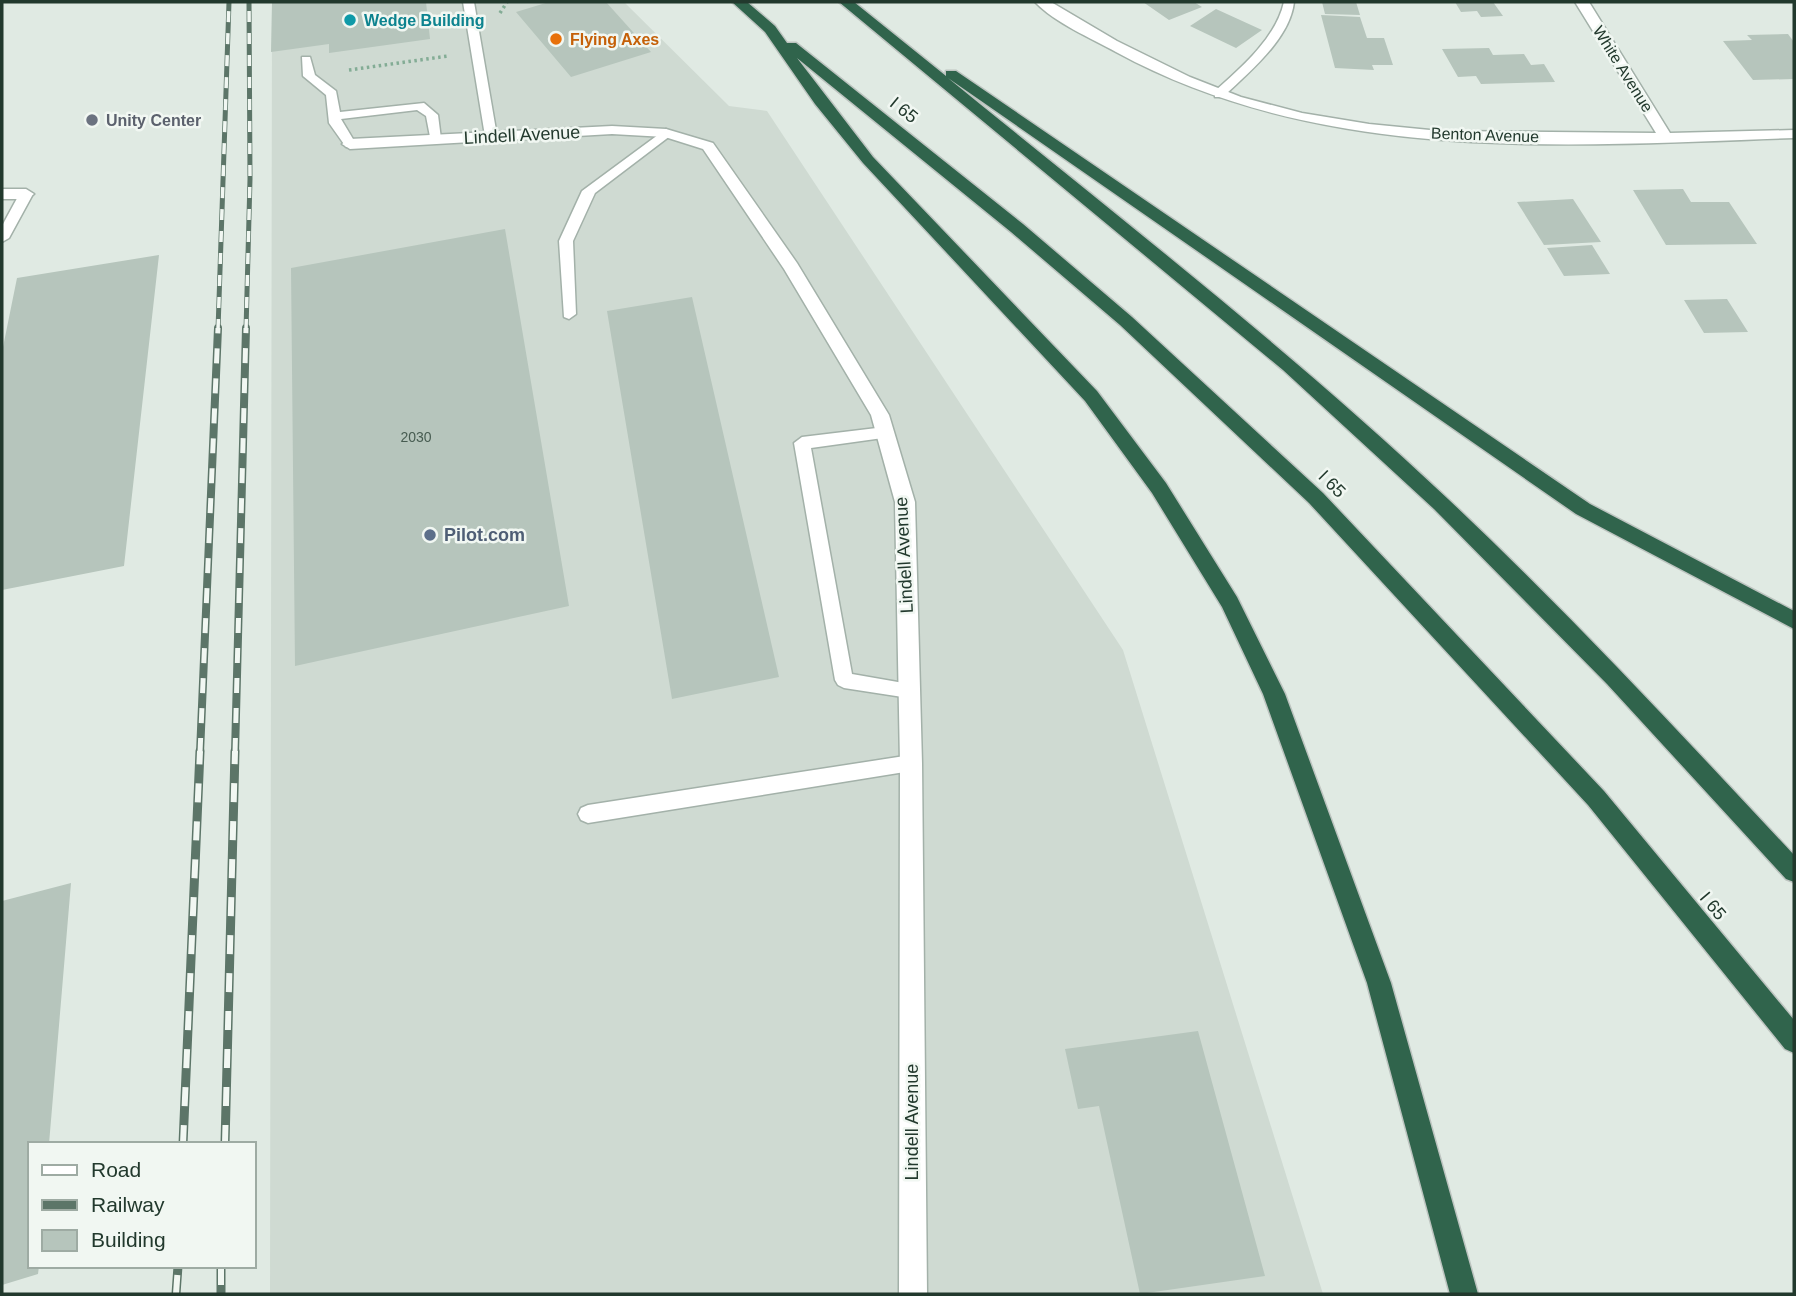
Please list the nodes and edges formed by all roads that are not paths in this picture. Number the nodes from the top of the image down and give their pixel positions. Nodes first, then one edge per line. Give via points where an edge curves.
1 (468, 2) edge
2 (739, 2) edge
3 (847, 2) edge
4 (1042, 2) edge
5 (1289, 2) edge
6 (1582, 2) edge
7 (770, 29) junction
8 (306, 59) dead end
9 (1219, 94) junction
10 (334, 116) junction
11 (666, 133) junction
12 (1794, 134) edge
13 (491, 136) junction
14 (1665, 136) junction
15 (435, 139) junction
16 (350, 144) joint
17 (2, 194) edge
18 (26, 194) joint
19 (2, 238) edge
20 (569, 314) dead end
21 (885, 433) junction
22 (1794, 621) edge
23 (909, 690) junction
24 (911, 763) junction
25 (588, 814) dead end
26 (1794, 871) edge
27 (1794, 1040) edge
28 (913, 1294) edge
29 (1464, 1294) edge

1 - 13 lane
2 - 7 highway, I 65
3 - 22 highway via 1583,509
3 - 26 highway via 1278,357 1441,504 1615,678
4 - 9 street, Benton Avenue via 1117,49
5 - 9 lane via 1290,10 1279,26
6 - 14 street, White Avenue
7 - 27 highway, I 65 / I 65 via 1116,313 1316,498 1596,798
7 - 29 highway via 868,160 1091,396 1159,488 1230,603 1274,694 1380,983
8 - 10 lane via 309,76 331,94
9 - 14 street, Benton Avenue via 1305,118 1410,132 1477,138
10 - 15 lane via 420,106 432,115
10 - 16 lane
11 - 13 street, Lindell Avenue via 612,130
11 - 20 lane via 589,191 566,241
11 - 21 street, Lindell Avenue via 708,146 791,267 880,415
12 - 14 street, Benton Avenue
13 - 15 street, Lindell Avenue
15 - 16 street, Lindell Avenue
17 - 18 street
18 - 19 lane
21 - 23 street, Lindell Avenue via 905,502
21 - 23 lane via 802,443 844,680
23 - 24 street, Lindell Avenue
24 - 25 lane
24 - 28 street, Lindell Avenue

